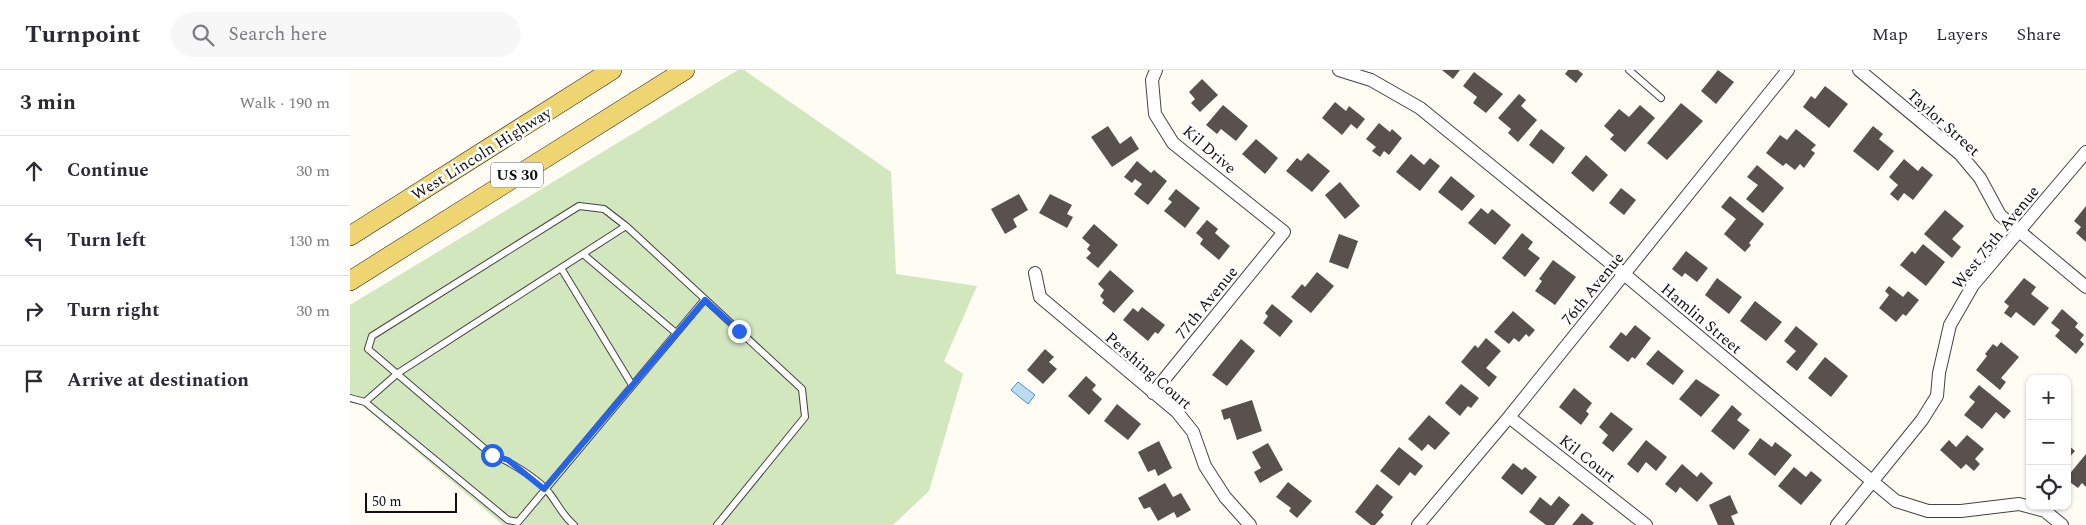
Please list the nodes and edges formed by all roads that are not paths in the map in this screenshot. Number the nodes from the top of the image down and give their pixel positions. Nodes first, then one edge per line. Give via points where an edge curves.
1 (612, 70) edge
2 (685, 70) edge
3 (1156, 70) edge
4 (1339, 70) edge
5 (1629, 70) edge
6 (1788, 70) edge
7 (1859, 70) edge
8 (1661, 98) dead end
9 (2086, 152) edge
10 (626, 226) junction
11 (1284, 232) joint
12 (2019, 232) junction
13 (350, 236) edge
14 (584, 254) junction
15 (561, 268) junction
16 (1035, 273) dead end
17 (1624, 274) junction
18 (350, 280) edge
19 (2086, 287) edge
20 (705, 300) junction
21 (676, 333) junction
22 (398, 373) junction
23 (632, 385) junction
24 (1153, 393) junction
25 (350, 398) edge
26 (365, 402) junction
27 (1509, 417) junction
28 (1872, 482) junction
29 (544, 489) junction
30 (574, 525) edge
31 (717, 525) edge
32 (1250, 525) edge
33 (1418, 525) edge
34 (1646, 525) edge
35 (1836, 525) edge
36 (2062, 525) edge

1 - 13 main road, West Lincoln Highway / US 30
2 - 18 main road, US 30
3 - 11 street, Kil Drive via 1152,80 1155,114 1173,143
4 - 17 street, Hamlin Street via 1371,80 1420,108
5 - 8 lane
6 - 17 street, 76th Avenue
7 - 12 street, Taylor Street via 1960,154 1980,178 2000,215
9 - 12 street, West 75th Avenue
10 - 14 lane
10 - 20 lane
10 - 22 lane via 604,209 579,206 372,336 368,349
11 - 24 street, 77th Avenue
12 - 19 street, Taylor Street
12 - 28 street, West 75th Avenue via 1973,285 1950,325 1936,396 1922,420
14 - 15 lane
14 - 21 lane
15 - 22 lane
15 - 23 lane
16 - 24 street, Pershing Court via 1040,297
17 - 27 street, 76th Avenue
17 - 28 street, Hamlin Street
20 - 21 lane
20 - 31 lane via 802,389 805,417
21 - 23 lane
22 - 26 lane
22 - 29 lane via 492,455 508,460
23 - 29 lane
24 - 32 street, Pershing Court via 1177,412 1193,432 1205,466 1225,497
25 - 26 lane
26 - 29 lane via 508,520 518,522
27 - 33 street, 76th Avenue
27 - 34 street, Kil Court
28 - 35 street, West 75th Avenue
28 - 36 street, Hamlin Street via 1896,500 1928,511 2019,504 2045,511
29 - 30 lane via 562,515

